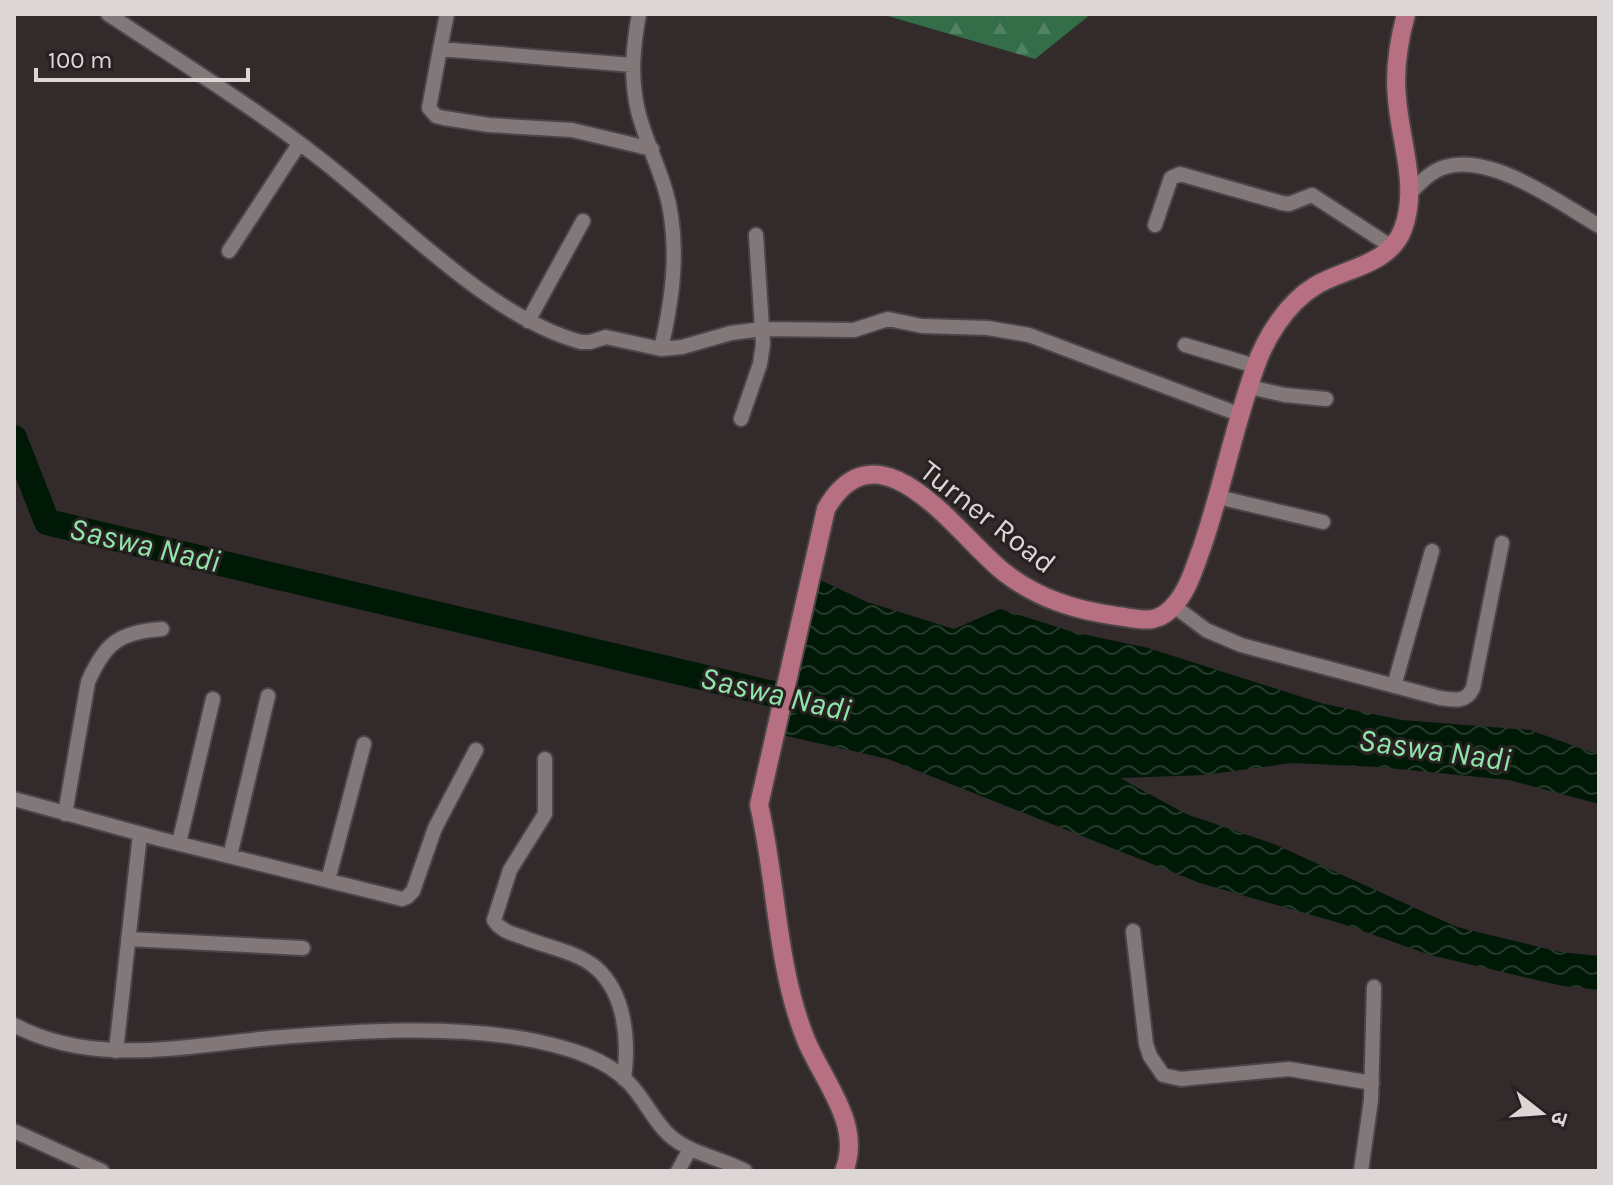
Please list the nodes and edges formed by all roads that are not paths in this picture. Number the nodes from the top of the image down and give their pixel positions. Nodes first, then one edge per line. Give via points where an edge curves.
1 (108, 14) edge
2 (447, 14) edge
3 (639, 14) edge
4 (1406, 14) edge
5 (440, 49) junction
6 (632, 65) junction
7 (299, 144) junction
8 (652, 149) junction
9 (1410, 193) junction
10 (583, 221) dead end
11 (1155, 225) dead end
12 (1599, 226) edge
13 (756, 235) dead end
14 (1392, 247) junction
15 (229, 251) dead end
16 (528, 321) junction
17 (762, 329) junction
18 (1185, 345) dead end
19 (661, 349) junction
20 (1255, 366) junction
21 (1249, 387) junction
22 (1326, 399) dead end
23 (1241, 415) junction
24 (741, 419) dead end
25 (1218, 497) junction
26 (1323, 522) dead end
27 (1502, 543) dead end
28 (1432, 551) dead end
29 (1174, 606) junction
30 (162, 629) dead end
31 (1394, 686) junction
32 (268, 696) dead end
33 (213, 699) dead end
34 (364, 744) dead end
35 (476, 750) dead end
36 (545, 759) dead end
37 (14, 799) edge
38 (65, 814) junction
39 (140, 834) junction
40 (179, 843) junction
41 (230, 856) junction
42 (328, 880) junction
43 (1133, 931) dead end
44 (128, 939) junction
45 (303, 948) dead end
46 (1374, 987) dead end
47 (14, 1025) edge
48 (116, 1051) junction
49 (624, 1079) junction
50 (1372, 1083) junction
51 (14, 1131) edge
52 (690, 1149) junction
53 (102, 1171) edge
54 (678, 1171) edge
55 (745, 1171) edge
56 (844, 1171) edge
57 (1361, 1171) edge

1 - 7 street
2 - 5 street
3 - 6 street
4 - 9 main road via 1396,94
5 - 6 street
5 - 8 street via 429,101 436,116 572,130
6 - 8 street via 638,112
7 - 15 street
7 - 16 street via 481,291
8 - 19 street via 671,216 673,248 673,286
9 - 12 street via 1442,168 1478,166 1545,194
9 - 14 main road via 1402,233
10 - 16 street
11 - 14 street via 1171,178 1180,174 1282,203 1312,195
13 - 17 street
14 - 20 main road via 1306,292 1277,325
16 - 19 street via 581,342 606,337
17 - 19 street
17 - 23 street via 854,330 888,319 1017,332
17 - 24 street via 760,364
18 - 20 street
20 - 21 main road
21 - 22 street
21 - 23 main road
23 - 25 main road
25 - 26 street
25 - 29 main road via 1193,572
27 - 31 street via 1470,693 1452,700
28 - 31 street
29 - 31 street via 1206,630 1241,645
29 - 56 main road, Turner Road via 1154,619 1143,619 1061,605 1005,573 933,503 881,476 848,482 826,509 759,805 794,1002 848,1130
30 - 38 street via 127,633 95,665
32 - 41 street
33 - 40 street
34 - 42 street
35 - 42 street via 407,897
36 - 49 street via 545,814 510,870 494,920 508,932 582,959 606,979 622,1014
37 - 38 street
38 - 39 street
39 - 40 street
39 - 44 street
40 - 41 street
41 - 42 street
43 - 50 street via 1146,1044 1163,1075 1181,1079 1289,1069
44 - 45 street
44 - 48 street
46 - 50 street
47 - 48 street via 62,1043
48 - 49 street via 327,1033 465,1033 572,1050
49 - 52 street via 660,1125
50 - 57 street
51 - 53 street
52 - 54 street
52 - 55 street

